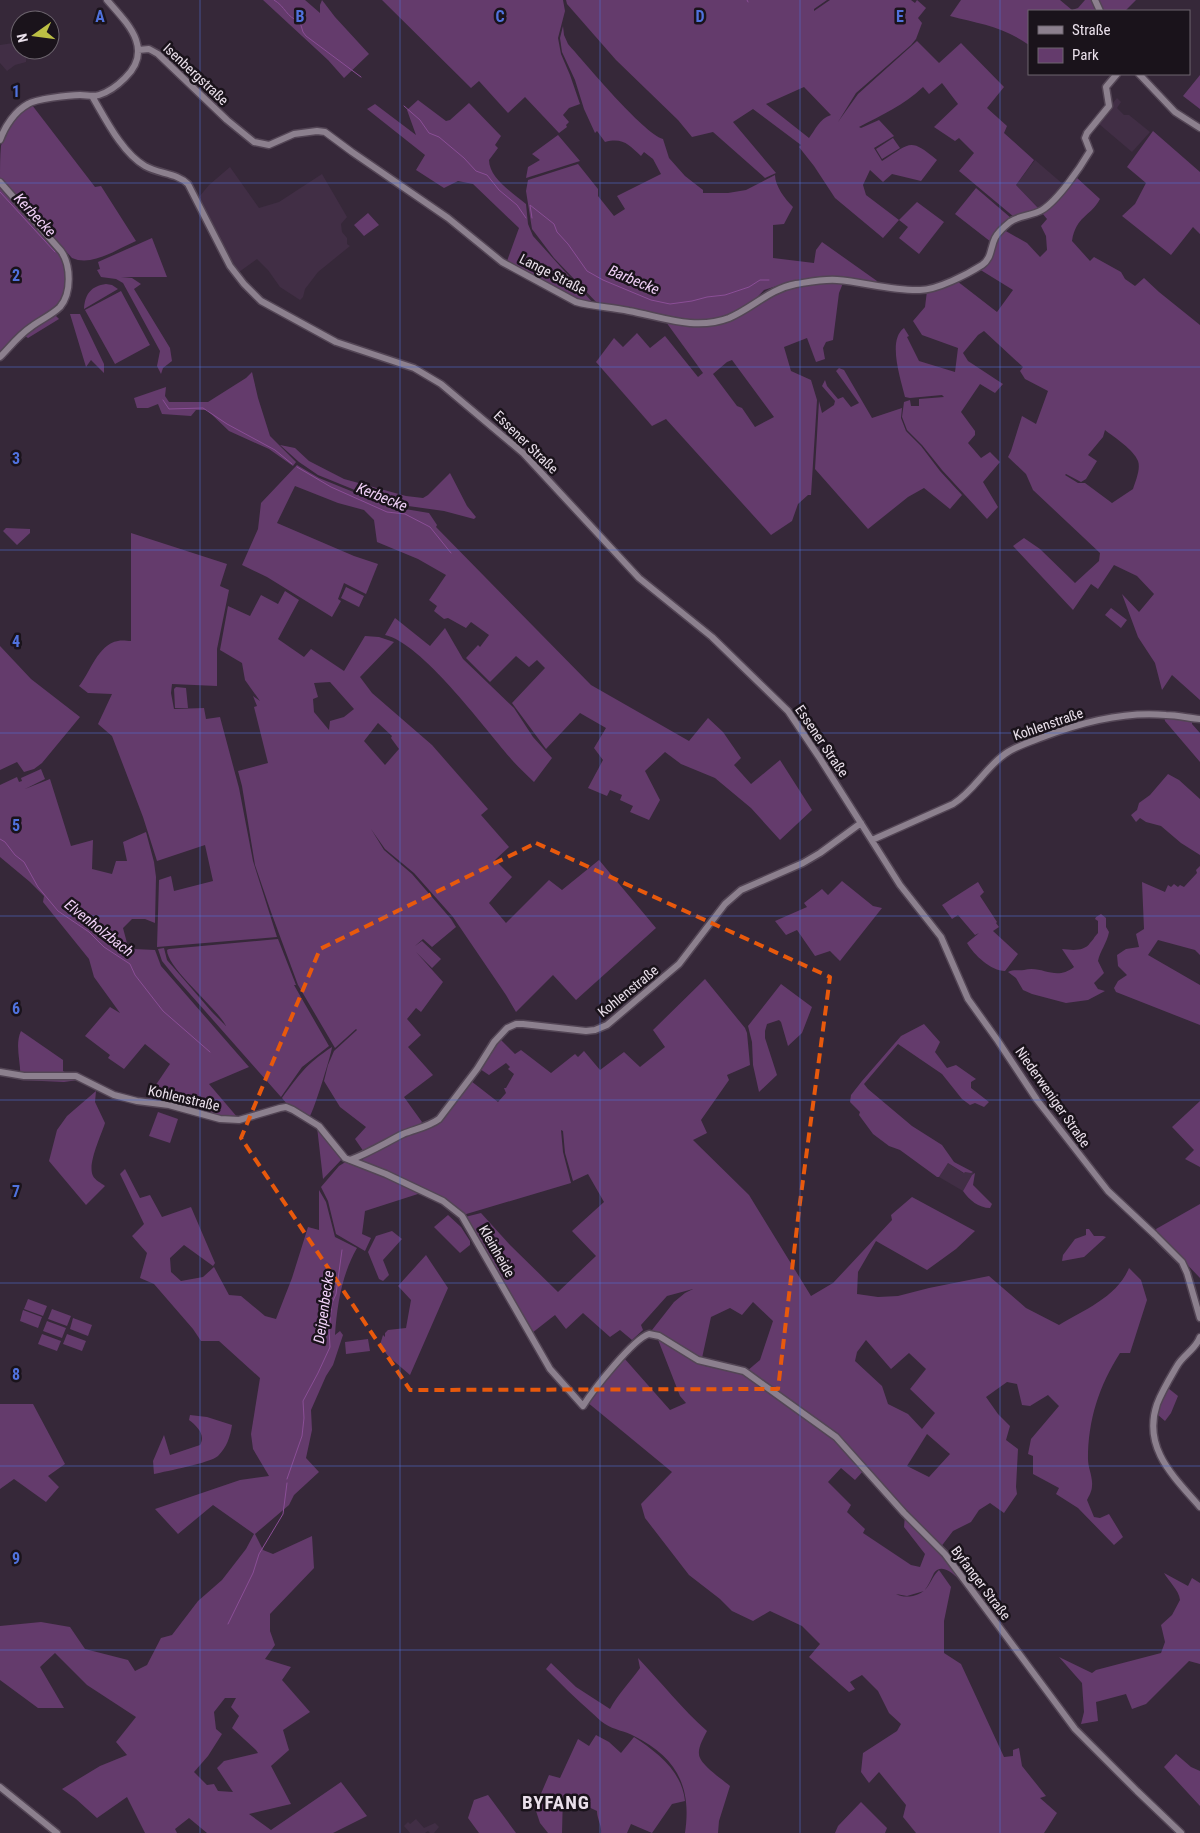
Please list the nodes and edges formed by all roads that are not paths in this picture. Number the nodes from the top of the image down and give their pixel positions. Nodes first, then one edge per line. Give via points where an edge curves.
1 (107, 0) edge
2 (138, 50) junction
3 (1116, 75) edge
4 (1140, 75) edge
5 (92, 96) junction
6 (1200, 128) edge
7 (0, 140) edge
8 (257, 144) joint
9 (0, 182) edge
10 (0, 357) edge
11 (1200, 719) edge
12 (861, 823) junction
13 (872, 840) junction
14 (896, 879) joint
15 (0, 1072) edge
16 (348, 1159) junction
17 (1200, 1318) edge
18 (1200, 1336) edge
19 (583, 1406) joint
20 (1200, 1507) edge
21 (0, 1787) edge
22 (57, 1833) edge
23 (1181, 1833) edge

1 - 2 street via 133,31
2 - 5 street via 135,64 125,79
2 - 8 street, Isenbergstraße via 148,49 158,54
3 - 8 street, Lange Straße via 1106,87 1109,106 1086,135 1090,150 1085,158 1054,200 1041,210 1009,222 997,236 986,263 958,279 920,290 837,280 781,288 747,310 705,324 686,324 576,302 502,262 448,218 325,132 294,134 272,144
4 - 6 street via 1175,112
5 - 7 street via 28,103 10,121
5 - 12 street, Essener Straße via 132,156 148,168 188,184 230,266 261,301 336,342 425,374 523,453 639,578 712,637 788,711
9 - 10 street via 61,251 68,272 61,305 24,332
11 - 13 street, Kohlenstraße via 1166,714 1120,716 1042,737 1002,756 953,804
12 - 13 street, Essener Straße
12 - 16 street, Kohlenstraße via 808,860 732,896 680,964 607,1025 590,1030 523,1024 510,1026 497,1038 439,1119 367,1154
13 - 14 street, Essener Straße
14 - 17 street, Niederweniger Straße via 941,937 968,999 1067,1140 1108,1191 1182,1262
15 - 16 street, Kohlenstraße via 24,1076 76,1076 114,1095 169,1105 220,1120 239,1120 290,1108 319,1126
16 - 19 street, Kleinheide via 443,1201 462,1216 550,1369
18 - 20 street via 1162,1393 1154,1426 1162,1460
19 - 23 street, Byfanger Straße via 639,1339 649,1334 659,1336 698,1360 744,1371 828,1430 904,1514 946,1554 1075,1729
21 - 22 street

